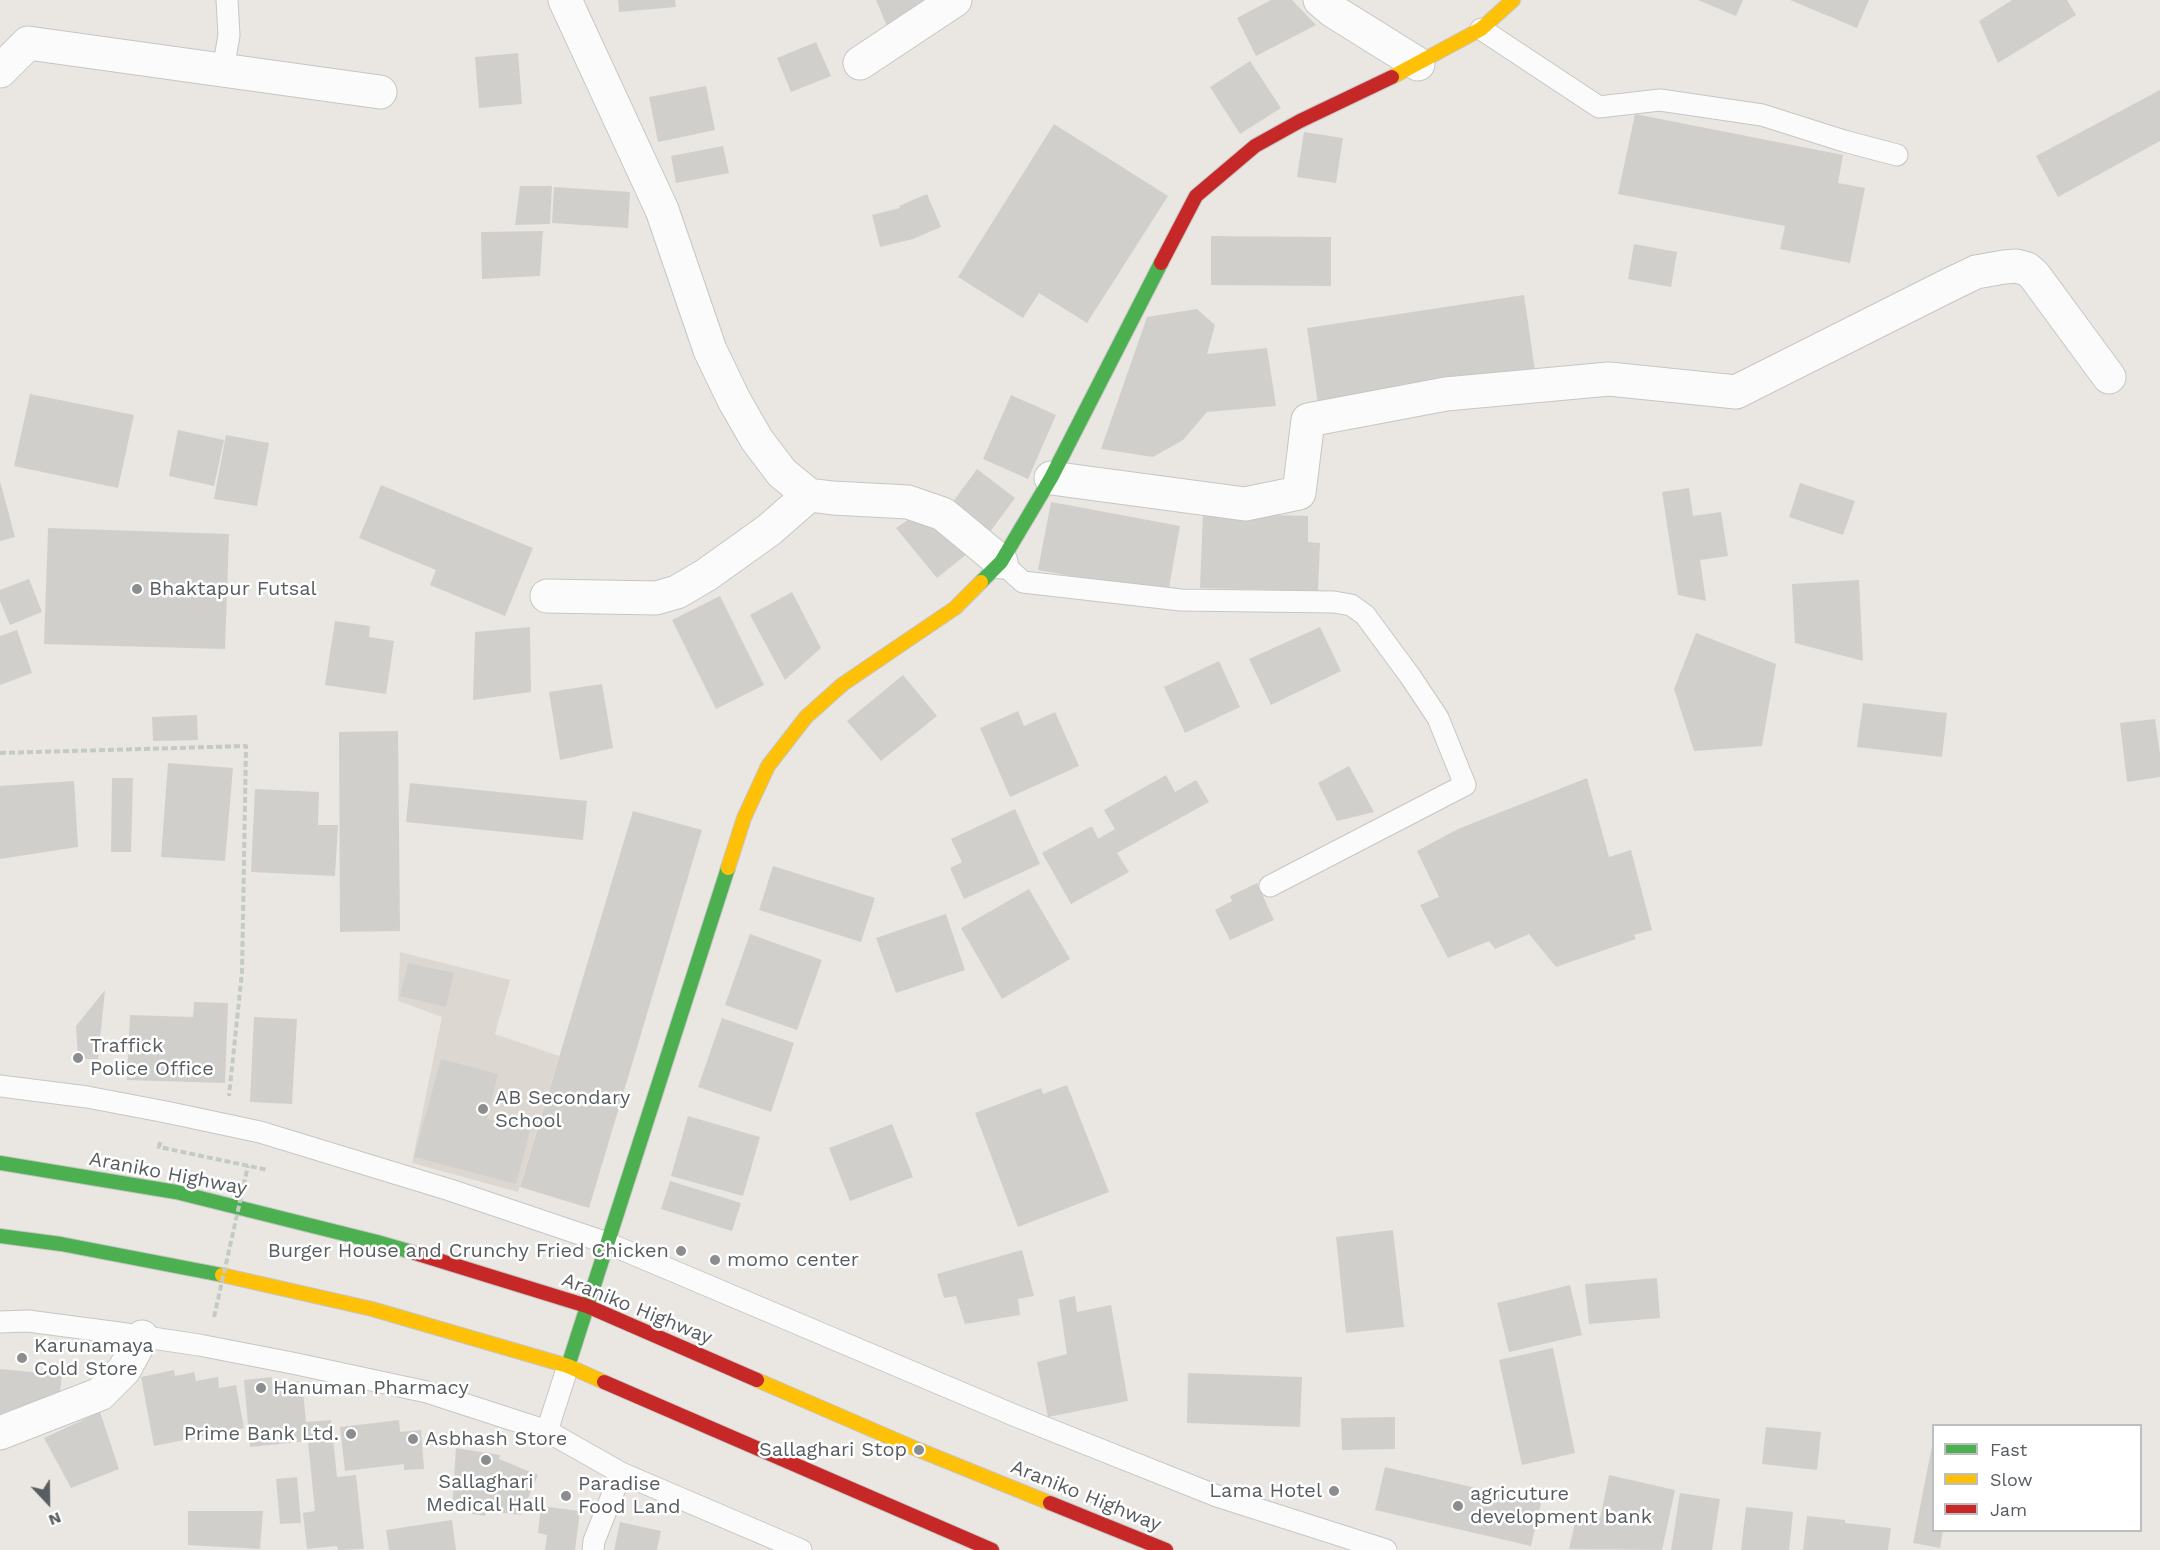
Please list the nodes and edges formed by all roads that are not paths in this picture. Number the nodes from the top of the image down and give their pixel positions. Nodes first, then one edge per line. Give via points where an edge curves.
1 (227, 0) edge
2 (565, 0) edge
3 (955, 0) edge
4 (1320, 0) edge
5 (1513, 0) edge
6 (1481, 29) junction
7 (860, 63) dead end
8 (1418, 64) junction
9 (223, 70) junction
10 (0, 71) edge
11 (380, 92) dead end
12 (1897, 155) dead end
13 (2109, 377) dead end
14 (1051, 478) junction
15 (809, 495) junction
16 (1001, 562) junction
17 (547, 596) dead end
18 (1270, 886) dead end
19 (0, 1086) edge
20 (0, 1163) edge
21 (0, 1236) edge
22 (607, 1243) junction
23 (587, 1306) junction
24 (0, 1322) edge
25 (142, 1337) junction
26 (567, 1366) junction
27 (547, 1431) junction
28 (0, 1433) edge
29 (621, 1473) junction
30 (593, 1550) edge
31 (801, 1550) edge
32 (992, 1550) edge
33 (1166, 1550) edge
34 (1386, 1550) edge

1 - 9 lane via 229,35
2 - 15 street via 662,210 710,350 734,400 782,473
3 - 7 street
4 - 8 street
5 - 6 main road
6 - 8 main road
6 - 12 lane via 1599,106 1660,100 1762,115
8 - 14 main road via 1256,146 1196,196
9 - 10 street via 28,43
9 - 11 street
13 - 14 street via 2034,275 2016,266 2004,267 1976,272 1736,392 1609,379 1446,394 1308,420 1299,493 1245,504
14 - 16 main road
15 - 16 street via 908,502 943,514
15 - 17 street via 769,530 677,592 656,598
16 - 18 lane via 1023,582 1181,600 1334,602 1352,605 1365,615 1438,718 1465,785
16 - 22 main road via 955,608 843,684 806,717 768,766 744,818
19 - 22 lane via 87,1098 260,1132
20 - 23 main road, Araniko Highway via 176,1192 377,1242
21 - 26 main road via 193,1268 372,1309
22 - 23 main road
22 - 34 lane via 1196,1488
23 - 26 main road
23 - 33 main road, Araniko Highway via 919,1450
24 - 25 lane via 28,1321
25 - 27 lane via 427,1392
25 - 28 street via 124,1370 100,1394
26 - 27 lane
26 - 32 main road
27 - 29 lane
29 - 30 lane
29 - 31 lane

